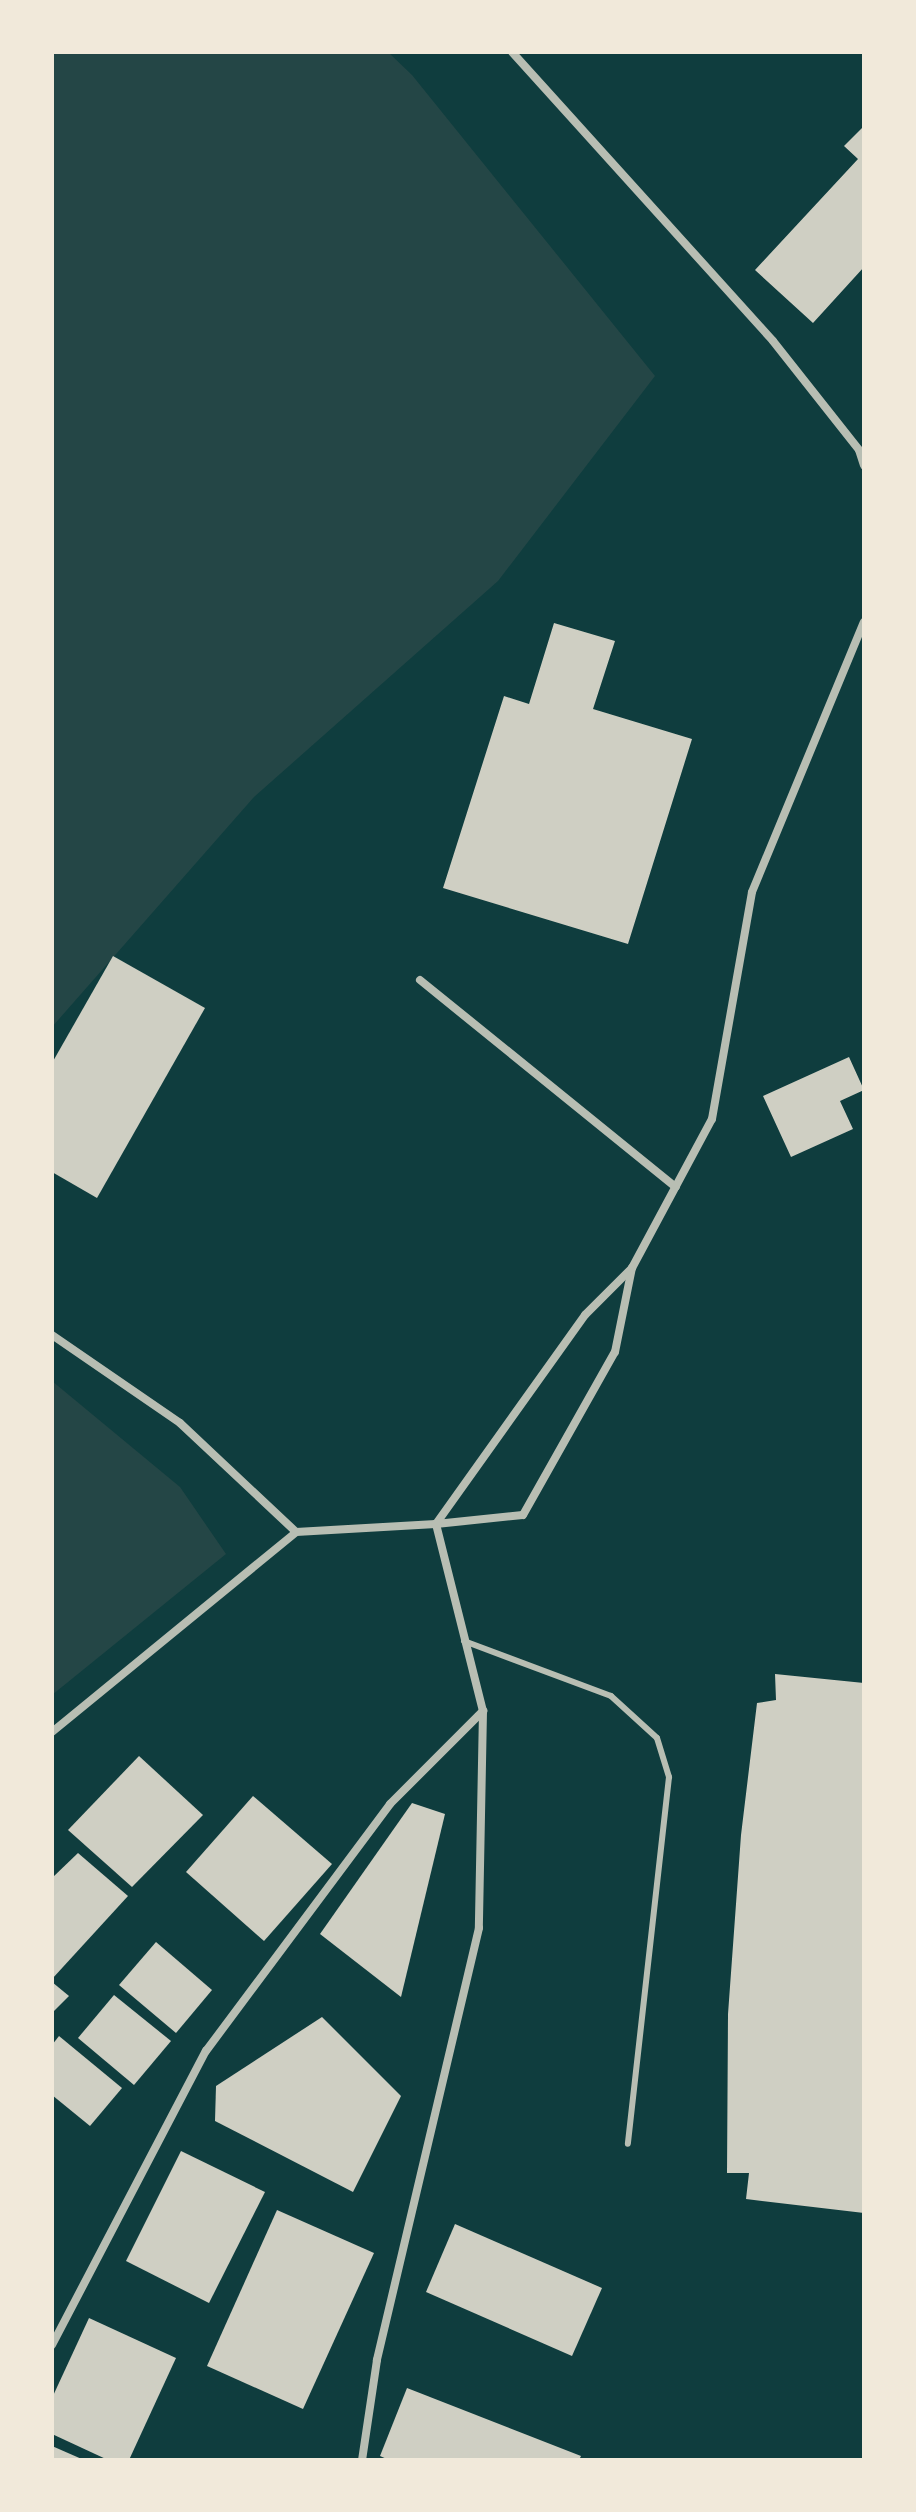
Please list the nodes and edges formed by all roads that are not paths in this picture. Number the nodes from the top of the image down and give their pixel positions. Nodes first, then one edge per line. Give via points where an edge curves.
1 (512, 52) edge
2 (864, 465) edge
3 (864, 622) edge
4 (420, 980) dead end
5 (676, 1187) junction
6 (632, 1268) junction
7 (52, 1335) edge
8 (436, 1524) junction
9 (296, 1532) junction
10 (464, 1641) junction
11 (483, 1711) junction
12 (52, 1732) edge
13 (628, 2144) dead end
14 (52, 2345) edge
15 (362, 2460) edge

1 - 2 street via 773,341 859,450
3 - 5 street via 752,892 712,1119
4 - 5 street
5 - 6 street
6 - 8 street via 585,1315
6 - 8 street via 615,1352 523,1515
7 - 9 street via 180,1423
8 - 9 street
8 - 10 street
9 - 12 street
10 - 11 street
10 - 13 lane via 611,1696 657,1738 669,1777
11 - 14 street via 390,1804 206,2051
11 - 15 street via 479,1928 377,2360

